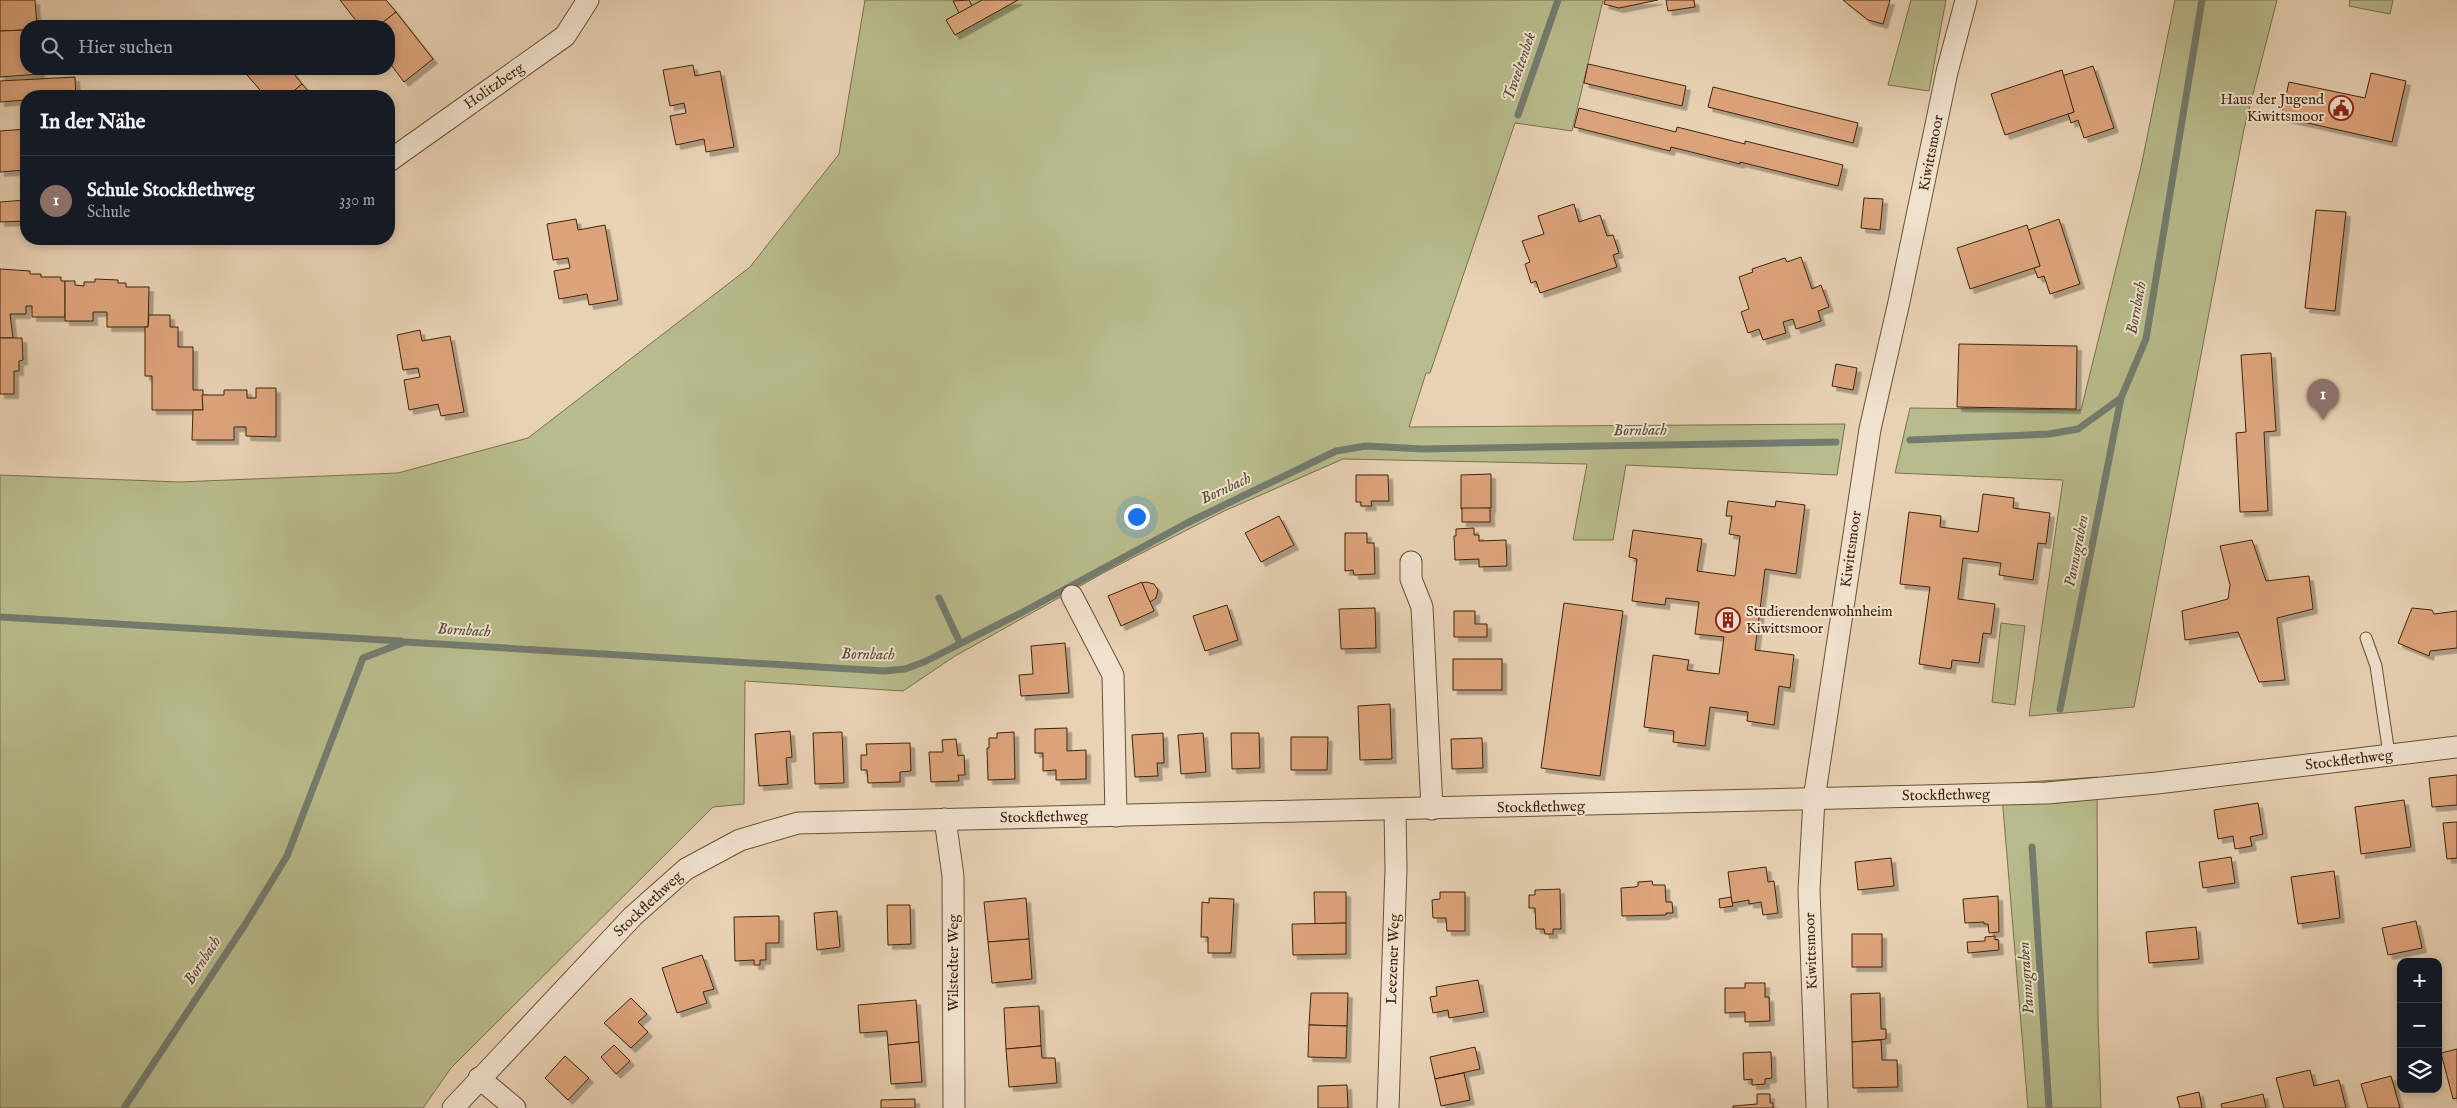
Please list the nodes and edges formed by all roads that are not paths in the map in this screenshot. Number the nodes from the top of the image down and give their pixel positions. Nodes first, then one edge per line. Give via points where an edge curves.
1 (588, 0) edge
2 (1966, 0) edge
3 (395, 157) edge
4 (1410, 562) dead end
5 (1072, 596) dead end
6 (2366, 638) dead end
7 (2457, 747) edge
8 (2389, 754) junction
9 (1814, 799) junction
10 (1395, 810) junction
11 (1432, 810) junction
12 (1116, 816) junction
13 (945, 819) junction
14 (479, 1078) junction
15 (453, 1108) edge
16 (515, 1108) edge
17 (954, 1108) edge
18 (1388, 1108) edge
19 (1817, 1108) edge

1 - 3 street, Holitzberg via 565,36
2 - 9 street, Kiwittsmoor via 1947,72 1872,416
4 - 11 street via 1411,579 1422,607
5 - 12 street via 1112,675
6 - 8 lane via 2376,666
7 - 8 street, Stockflethweg
8 - 9 street, Stockflethweg via 2157,783 2047,793
9 - 11 street, Stockflethweg
9 - 19 street, Kiwittsmoor via 1809,890
10 - 11 street, Stockflethweg
10 - 12 street, Stockflethweg
10 - 18 street, Leezener Weg
12 - 13 street, Stockflethweg
13 - 14 street, Stockflethweg via 798,824 740,840 712,854 686,869 633,916
13 - 17 street, Wilstedter Weg via 953,876
14 - 15 street, Stockflethweg
14 - 16 street

